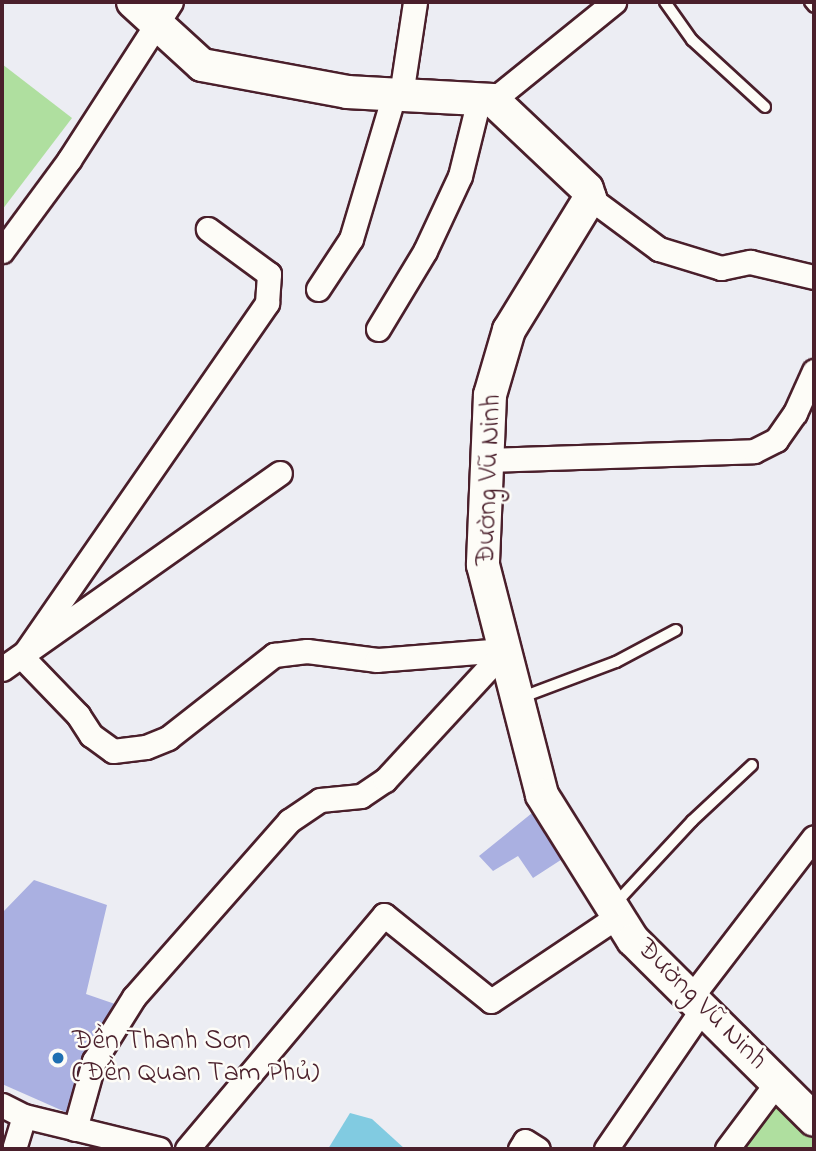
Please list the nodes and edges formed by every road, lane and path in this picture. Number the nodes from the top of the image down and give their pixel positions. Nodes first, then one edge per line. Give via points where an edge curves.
1 (133, 2) edge
2 (415, 2) edge
3 (665, 2) edge
4 (810, 2) edge
5 (606, 5) edge
6 (814, 7) edge
7 (165, 14) edge
8 (398, 95) junction
9 (486, 100) junction
10 (765, 107) dead end
11 (590, 198) junction
12 (208, 229) dead end
13 (2, 251) edge
14 (814, 277) edge
15 (318, 289) dead end
16 (378, 329) dead end
17 (814, 372) edge
18 (487, 460) junction
19 (280, 473) dead end
20 (676, 630) dead end
21 (505, 650) junction
22 (22, 657) junction
23 (2, 669) edge
24 (517, 699) junction
25 (752, 765) dead end
26 (814, 837) edge
27 (615, 911) junction
28 (697, 1002) junction
29 (778, 1081) junction
30 (2, 1105) edge
31 (810, 1108) edge
32 (24, 1116) junction
33 (75, 1129) junction
34 (14, 1149) edge
35 (159, 1149) edge
36 (187, 1149) edge
37 (520, 1149) edge
38 (538, 1149) edge
39 (606, 1149) edge
40 (727, 1149) edge

1 - 7 street
2 - 8 street
3 - 10 lane via 692,40
4 - 6 lane
5 - 9 street
7 - 8 street via 202,65 346,92
7 - 13 street
8 - 9 street
8 - 15 street via 351,239
9 - 11 street via 578,180
9 - 16 street via 460,176 425,251
11 - 14 street via 659,249 721,268 759,262
11 - 18 street, Đường Vũ Ninh via 509,330 490,395
12 - 22 street via 269,274 267,303
17 - 18 street via 776,440 754,451
18 - 21 street, Đường Vũ Ninh via 483,565
19 - 22 street
20 - 24 lane via 616,662
21 - 22 street via 377,660 307,652 274,655 168,738 146,747 113,751 92,735
21 - 24 street, Đường Vũ Ninh
21 - 33 street via 385,780 360,796 320,800 289,821 134,997 94,1061
22 - 23 street
24 - 27 street, Đường Vũ Ninh via 542,795
25 - 27 lane via 692,821
26 - 28 street
27 - 28 street, Đường Vũ Ninh via 633,940
27 - 36 street via 491,1001 384,915
28 - 29 street, Đường Vũ Ninh
28 - 39 street
29 - 31 street, Đường Vũ Ninh
29 - 40 street
30 - 32 street
32 - 33 street
32 - 34 street
33 - 35 street
37 - 38 street via 525,1141

